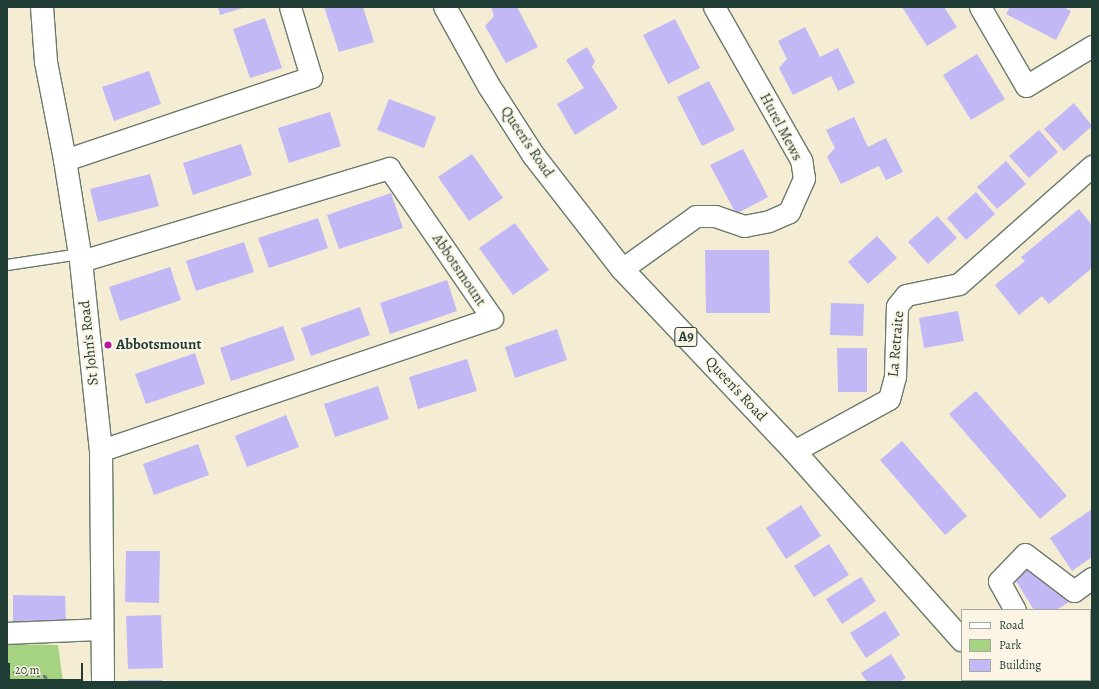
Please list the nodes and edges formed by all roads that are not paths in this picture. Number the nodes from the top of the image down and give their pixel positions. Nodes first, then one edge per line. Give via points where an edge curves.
1 (42, 7) edge
2 (290, 7) edge
3 (445, 7) edge
4 (714, 7) edge
5 (980, 7) edge
6 (1092, 46) edge
7 (65, 160) junction
8 (1092, 166) edge
9 (80, 258) junction
10 (7, 265) edge
11 (622, 269) junction
12 (101, 450) junction
13 (794, 450) junction
14 (1092, 578) edge
15 (1014, 609) edge
16 (101, 629) junction
17 (7, 633) edge
18 (961, 639) edge
19 (103, 682) edge

1 - 7 main road, St John's Road via 46,62
2 - 7 street via 311,77
3 - 11 main road, Queen's Road / A9 via 489,86 534,156
4 - 11 street, Hurel Mews via 801,160 804,178 789,212 769,221 744,226 715,216 696,216
5 - 6 street via 1026,86
7 - 9 main road, St John's Road
8 - 13 street, La Retraite via 959,284 906,295 898,306 895,376 889,399
9 - 10 lane
9 - 12 main road, St John's Road
9 - 12 street, Abbotsmount via 389,168 492,318
11 - 13 main road, Queen's Road / A9
12 - 16 main road, St John's Road
13 - 18 main road, Queen's Road / A9
14 - 15 street via 1074,591 1025,554 998,581
16 - 17 street
16 - 19 main road, St John's Road

